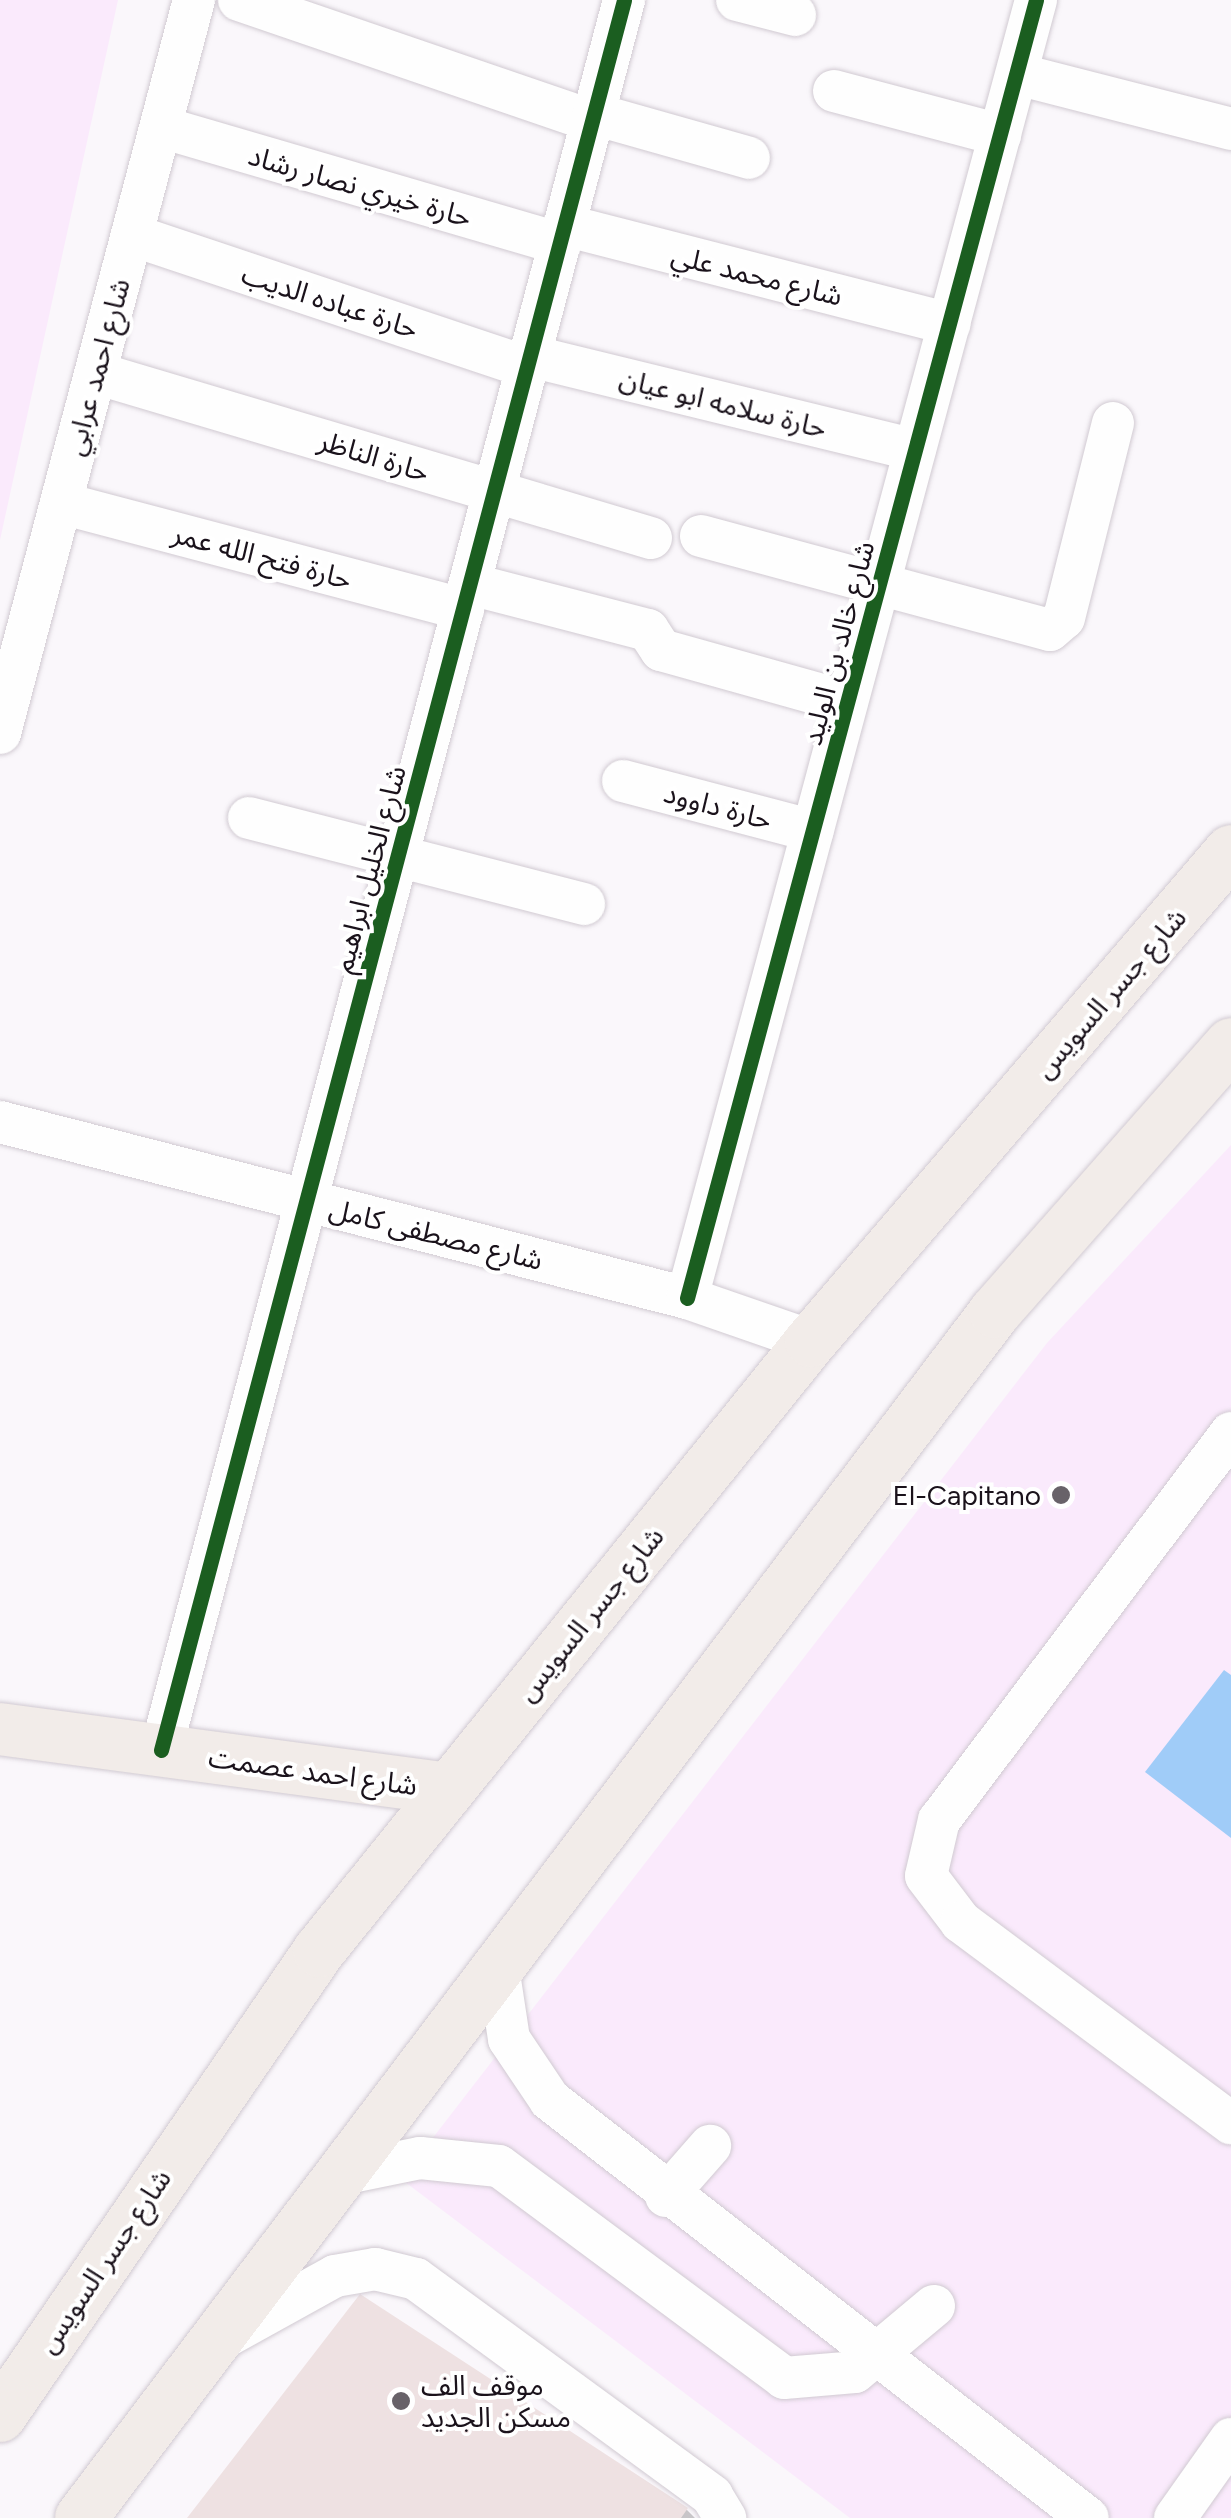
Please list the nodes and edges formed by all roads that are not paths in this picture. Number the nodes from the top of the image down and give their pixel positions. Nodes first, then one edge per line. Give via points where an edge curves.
1 (194, 0) edge
2 (239, 0) edge
3 (624, 0) edge
4 (737, 0) edge
5 (1036, 0) edge
6 (795, 16) dead end
7 (1017, 74) junction
8 (834, 91) dead end
9 (593, 117) junction
10 (160, 127) junction
11 (1231, 129) edge
12 (1000, 135) junction
13 (749, 158) dead end
14 (132, 235) junction
15 (562, 235) junction
16 (949, 324) junction
17 (529, 362) junction
18 (96, 373) junction
19 (1114, 423) dead end
20 (915, 450) junction
21 (495, 492) junction
22 (61, 503) junction
23 (701, 536) dead end
24 (652, 538) dead end
25 (879, 584) junction
26 (467, 596) junction
27 (847, 702) junction
28 (0, 733) edge
29 (623, 782) dead end
30 (249, 818) dead end
31 (813, 831) junction
32 (1231, 851) edge
33 (398, 856) junction
34 (584, 904) dead end
35 (1231, 1044) edge
36 (0, 1122) edge
37 (307, 1201) junction
38 (687, 1298) junction
39 (811, 1342) junction
40 (1231, 1434) edge
41 (0, 1728) edge
42 (161, 1750) junction
43 (448, 1789) junction
44 (498, 1967) junction
45 (1231, 2123) edge
46 (710, 2146) dead end
47 (342, 2174) junction
48 (666, 2196) junction
49 (934, 2306) dead end
50 (204, 2349) junction
51 (875, 2359) junction
52 (0, 2416) edge
53 (1231, 2440) edge
54 (81, 2518) edge
55 (725, 2518) edge
56 (1088, 2518) edge
57 (1176, 2518) edge

1 - 10 street, شارع احمد عرابي
2 - 9 street
3 - 9 street, شارع الخليل ابراهيم
4 - 6 street
5 - 7 street, شارع خالد بن الوليد
7 - 11 street
7 - 12 street, شارع خالد بن الوليد
8 - 12 street
9 - 13 street
9 - 15 street, شارع الخليل ابراهيم
10 - 14 street, شارع احمد عرابي
10 - 15 street, حارة خيري نصار رشاد
12 - 16 street, شارع خالد بن الوليد
14 - 17 street, حارة عباده الديب
14 - 18 street, شارع احمد عرابي
15 - 16 street, شارع محمد علي
15 - 17 street, شارع الخليل ابراهيم
16 - 20 street, شارع خالد بن الوليد
17 - 20 street, حارة سلامه ابو عيان
17 - 21 street, شارع الخليل ابراهيم
18 - 21 street, حارة الناظر
18 - 22 street, شارع احمد عرابي
19 - 25 street via 1059,626
20 - 25 street, شارع خالد بن الوليد
21 - 24 street, حارة الناظر
21 - 26 street, شارع الخليل ابراهيم
22 - 26 street, حارة فتح الله عمر
22 - 28 street, شارع احمد عرابي
23 - 25 street
25 - 27 street, شارع خالد بن الوليد
26 - 27 street, حارة فتح الله عمر via 648,630 661,650
26 - 33 street, شارع الخليل ابراهيم
27 - 31 street, شارع خالد بن الوليد
29 - 31 street, حارة داوود
30 - 33 street
31 - 38 street, شارع خالد بن الوليد
32 - 39 main road, شارع جسر السويس
33 - 34 street
33 - 37 street, شارع الخليل ابراهيم
35 - 44 main road via 995,1312
36 - 37 street, شارع مصطفى كامل
37 - 38 street, شارع مصطفى كامل
37 - 42 street, شارع الخليل ابراهيم
38 - 39 street, شارع مصطفى كامل
39 - 43 main road, شارع جسر السويس
40 - 45 street via 939,1820 926,1862 938,1903
41 - 42 main road, شارع احمد عصمت
42 - 43 main road, شارع احمد عصمت
43 - 52 main road, شارع جسر السويس via 232,2071
44 - 47 main road
44 - 48 street via 499,2004 526,2072
46 - 48 street
47 - 50 main road
47 - 51 street via 420,2158 499,2166 762,2368 808,2382
48 - 51 street
49 - 51 street
50 - 54 main road
50 - 55 street via 334,2276 396,2272 712,2496
51 - 56 street
53 - 57 street

